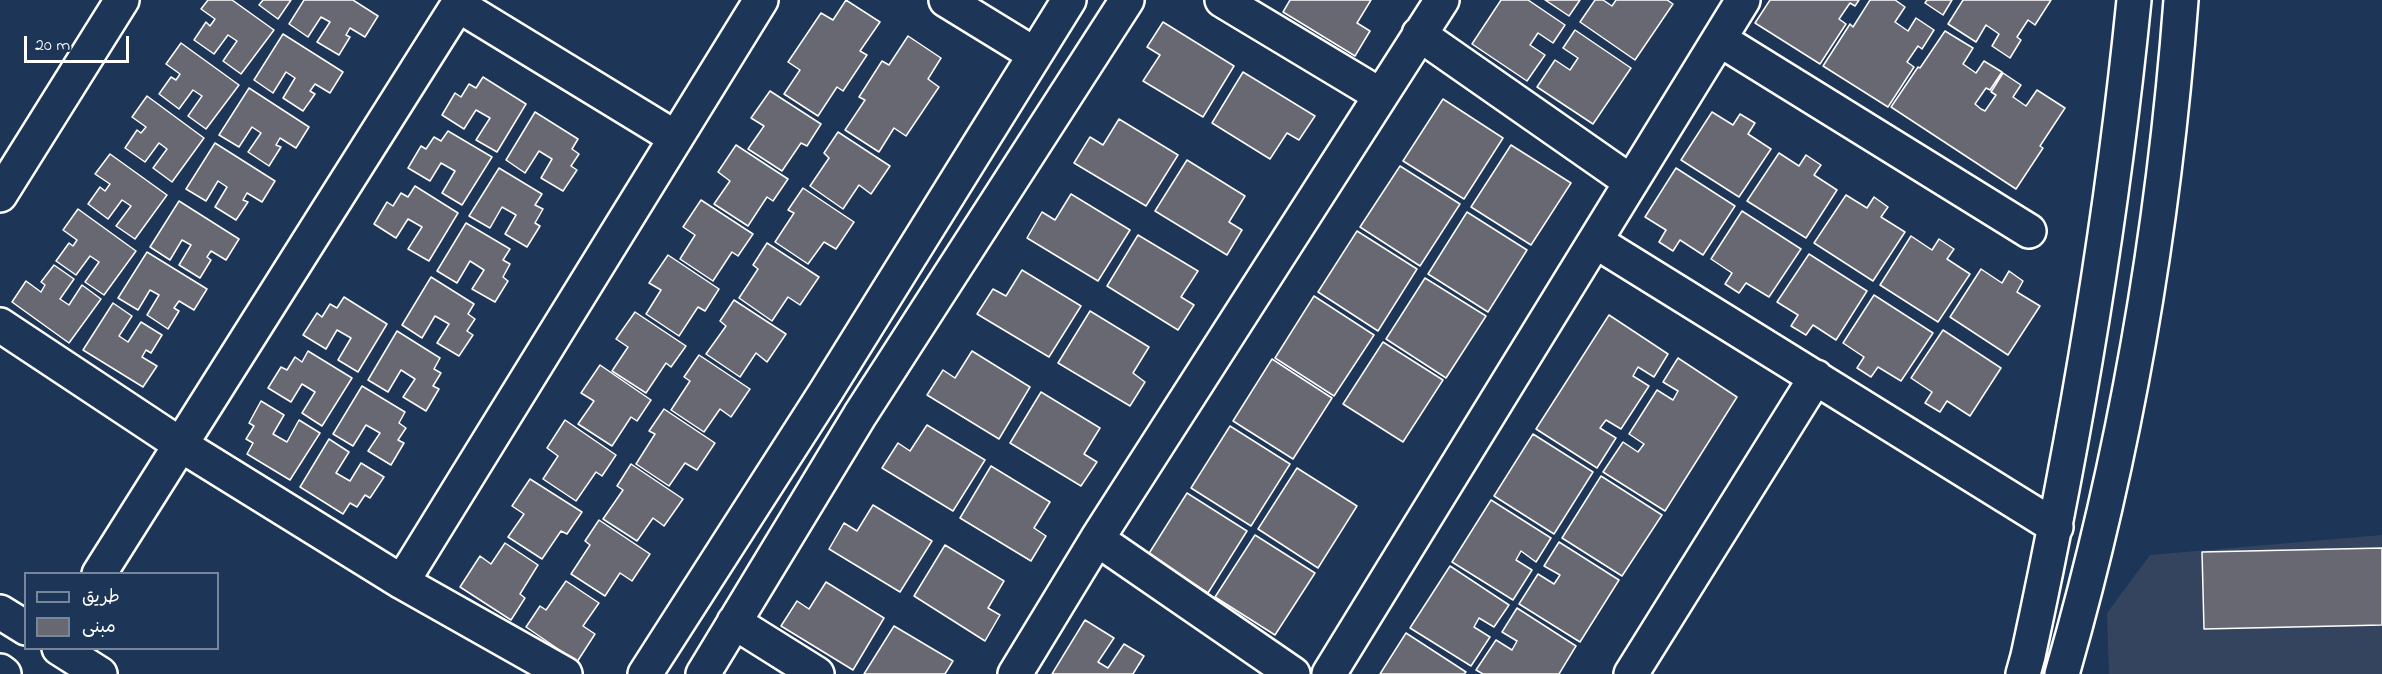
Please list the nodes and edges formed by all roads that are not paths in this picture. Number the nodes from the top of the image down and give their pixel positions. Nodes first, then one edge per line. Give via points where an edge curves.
1 (122, 0) edge
2 (761, 0) edge
3 (946, 0) edge
4 (1069, 0) edge
5 (1127, 0) edge
6 (1222, 0) edge
7 (1442, 0) edge
8 (1743, 0) edge
9 (2134, 0) edge
10 (2181, 0) edge
11 (459, 2) edge
12 (1419, 34) junction
13 (1719, 39) junction
14 (1034, 54) junction
15 (1380, 95) junction
16 (2124, 95) junction
17 (2171, 103) junction
18 (676, 138) junction
19 (1631, 182) junction
20 (0, 195) edge
21 (2029, 231) dead end
22 (1595, 240) junction
23 (0, 325) edge
24 (1816, 377) junction
25 (825, 393) junction
26 (860, 415) junction
27 (181, 445) junction
28 (2056, 527) junction
29 (1097, 539) junction
30 (100, 572) edge
31 (402, 582) junction
32 (0, 612) edge
33 (734, 622) junction
34 (24, 627) edge
35 (62, 650) edge
36 (0, 671) edge
37 (4, 674) edge
38 (100, 674) edge
39 (565, 674) edge
40 (645, 674) edge
41 (703, 674) edge
42 (817, 674) edge
43 (1015, 674) edge
44 (1293, 674) edge
45 (1329, 674) edge
46 (1631, 674) edge
47 (2023, 674) edge
48 (2062, 674) edge

1 - 20 street
2 - 18 street
3 - 14 street
4 - 14 street
5 - 26 street
6 - 15 street
7 - 12 street
8 - 13 street
9 - 16 street
10 - 17 street
11 - 18 street
11 - 27 street
12 - 15 street
12 - 19 street
13 - 19 street
13 - 21 street
14 - 25 street
15 - 29 street
16 - 17 street
16 - 28 street via 2106,236
17 - 48 street via 2146,295 2124,417
18 - 31 street
19 - 22 street
22 - 24 street
22 - 45 street
23 - 27 street
24 - 28 street
24 - 46 street
25 - 26 street
25 - 40 street
26 - 33 street
27 - 30 street
27 - 31 street
28 - 47 street
29 - 43 street
29 - 44 street
31 - 39 street
32 - 34 street
33 - 41 street
33 - 42 street
35 - 38 street
36 - 37 street

